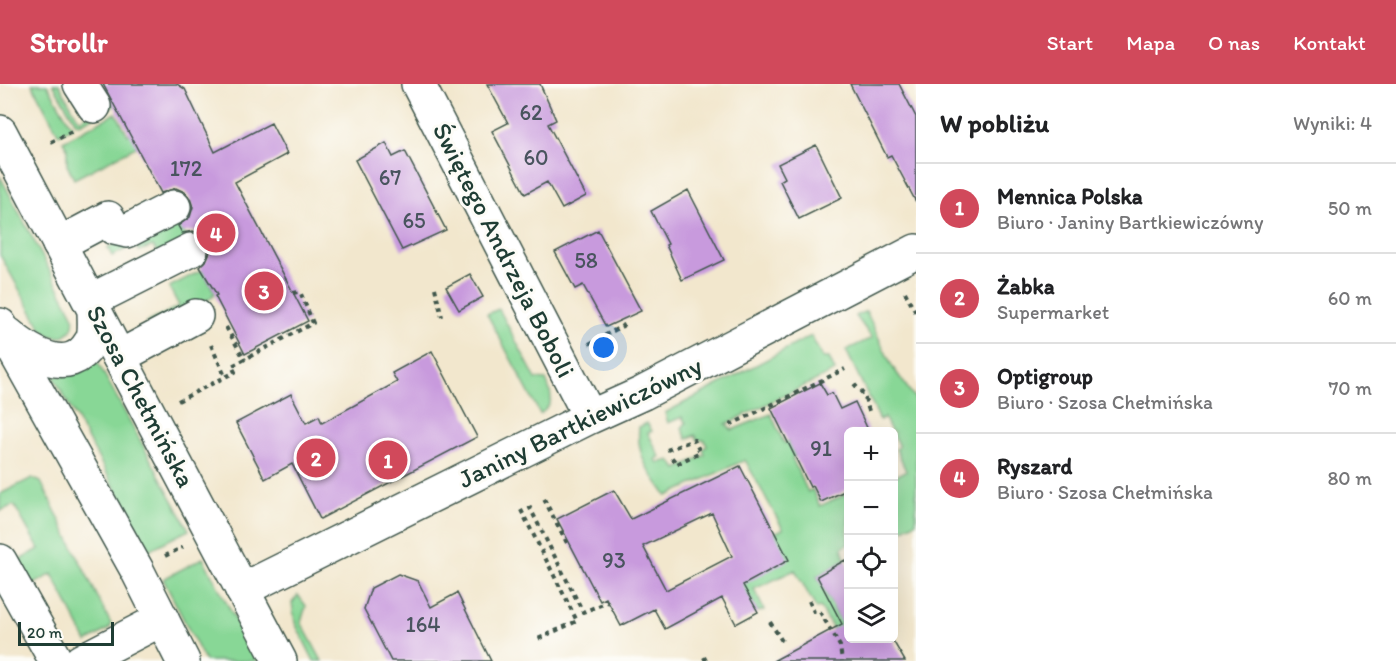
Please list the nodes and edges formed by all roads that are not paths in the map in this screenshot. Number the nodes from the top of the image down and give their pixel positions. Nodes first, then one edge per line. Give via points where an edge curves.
1 (418, 84) edge
2 (0, 132) edge
3 (136, 202) dead end
4 (174, 207) dead end
5 (108, 218) junction
6 (59, 244) junction
7 (191, 250) dead end
8 (916, 251) edge
9 (92, 306) junction
10 (214, 326) road end
11 (2, 327) edge
12 (119, 357) junction
13 (590, 417) junction
14 (0, 561) edge
15 (242, 590) junction
16 (162, 618) junction
17 (60, 660) edge
18 (183, 661) edge
19 (280, 661) edge

1 - 13 street, Świętego Andrzeja Boboli
2 - 6 street, Szosa Chełmińska
3 - 5 street
4 - 5 street via 127,231 114,228
5 - 6 street
6 - 9 street, Szosa Chełmińska
7 - 9 street via 149,285
8 - 13 street, Janiny Bartkiewiczówny via 644,393
9 - 11 street via 91,343 79,356 63,360 44,359 23,347
9 - 12 street, Szosa Chełmińska
10 - 12 street
11 - 16 street
12 - 15 street, Szosa Chełmińska
13 - 15 street, Janiny Bartkiewiczówny
14 - 17 street
15 - 19 street, Szosa Chełmińska
16 - 17 street
16 - 18 street

